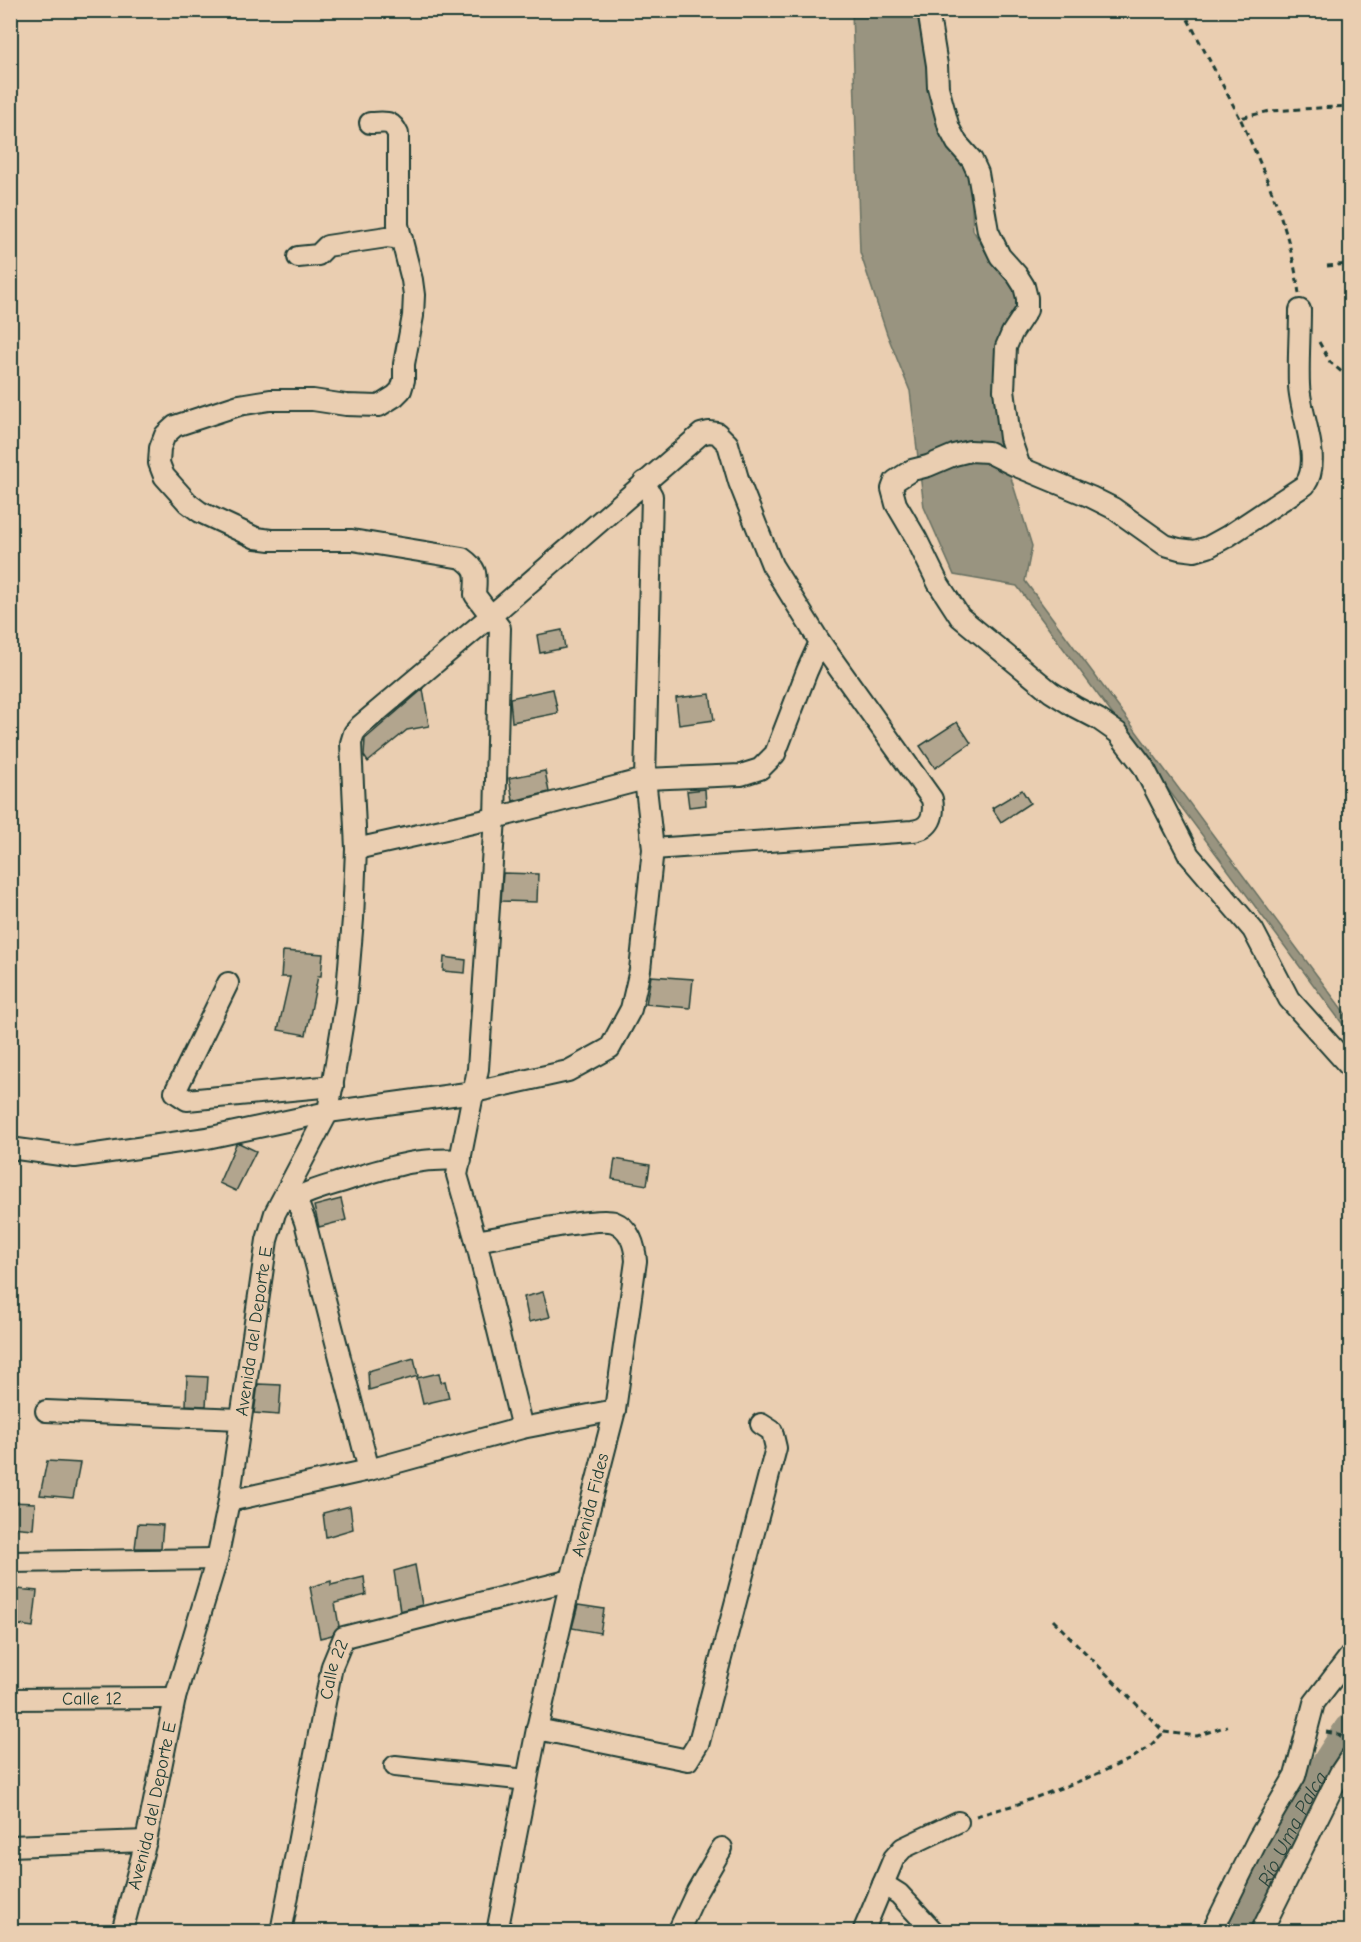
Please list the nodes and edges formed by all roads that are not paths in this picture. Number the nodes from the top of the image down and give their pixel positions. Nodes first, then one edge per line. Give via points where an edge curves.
1 (928, 10) edge
2 (370, 123) dead end
3 (402, 239) junction
4 (298, 257) dead end
5 (1300, 310) road end
6 (1020, 467) junction
7 (644, 482) junction
8 (492, 615) junction
9 (820, 642) junction
10 (645, 779) junction
11 (495, 818) junction
12 (356, 849) junction
13 (653, 849) junction
14 (228, 982) dead end
15 (1350, 1066) edge
16 (333, 1086) junction
17 (474, 1092) junction
18 (328, 1112) junction
19 (10, 1148) edge
20 (460, 1160) junction
21 (293, 1193) junction
22 (476, 1241) junction
23 (615, 1410) junction
24 (45, 1411) dead end
25 (240, 1419) junction
26 (760, 1424) dead end
27 (522, 1428) junction
28 (369, 1470) junction
29 (229, 1501) junction
30 (217, 1558) junction
31 (10, 1562) edge
32 (571, 1580) junction
33 (1350, 1656) edge
34 (175, 1698) junction
35 (10, 1699) edge
36 (537, 1729) junction
37 (1350, 1750) edge
38 (395, 1766) dead end
39 (527, 1780) junction
40 (958, 1822) road end
41 (146, 1841) junction
42 (10, 1846) edge
43 (722, 1848) dead end
44 (884, 1884) junction
45 (122, 1932) edge
46 (281, 1932) edge
47 (497, 1932) edge
48 (678, 1932) edge
49 (863, 1932) edge
50 (934, 1932) edge
51 (1212, 1932) edge
52 (1261, 1932) edge

1 - 6 street via 938,87 949,128 978,173 988,231 1000,256 1024,286 1027,298 1027,310 1006,347 1004,390 1010,438
2 - 3 street via 390,123 398,134 397,204
3 - 4 street via 387,237 327,246 318,255
3 - 8 street via 412,280 413,316 404,380 395,396 379,406 313,400 240,405 176,426 165,435 159,463 164,476 188,503 256,538 352,540 462,558 477,575 475,595
5 - 6 street via 1299,385 1312,446 1311,476 1305,485 1228,536 1195,551 1166,545 1113,508
6 - 15 street via 988,452 970,451 912,470 895,481 892,489 896,504 960,617 1051,692 1118,734 1143,766 1189,855 1253,930 1289,999
7 - 8 street
7 - 9 street via 701,434 717,433 723,437 772,565
7 - 10 street via 652,496
8 - 11 street via 500,628
8 - 12 street, Avenida del Deporte E via 354,733 351,743
9 - 10 street via 775,754 760,769 741,775
9 - 13 street via 932,799 929,823 919,830
10 - 11 street
10 - 13 street
11 - 12 street
11 - 17 street
12 - 16 street, Avenida del Deporte E via 346,1002
13 - 17 street via 640,970 631,1009 610,1048 568,1071
14 - 16 street via 175,1092 187,1100
16 - 18 street, Avenida del Deporte E
17 - 18 street
17 - 20 street
18 - 19 street via 207,1138 75,1157
18 - 21 street, Avenida del Deporte E
20 - 21 street via 405,1163
20 - 22 street via 457,1175
21 - 25 street, Avenida del Deporte E via 275,1213 267,1240
21 - 28 street via 308,1234
22 - 23 street, Avenida Fides via 601,1221 612,1221 628,1233 636,1261
22 - 27 street
23 - 27 street
23 - 32 street, Avenida Fides
24 - 25 street
25 - 29 street, Avenida del Deporte E
26 - 36 street via 772,1431 776,1448 694,1752 688,1760
27 - 28 street
28 - 29 street
29 - 30 street, Avenida del Deporte E
30 - 31 street
30 - 34 street, Avenida del Deporte E
32 - 36 street, Avenida Fides
32 - 46 street, Calle 22 via 344,1637 332,1666
33 - 51 street via 1314,1703 1295,1776 1258,1839
34 - 35 street, Calle 12
34 - 41 street, Avenida del Deporte E
36 - 39 street, Avenida Fides
37 - 52 street
38 - 39 street
39 - 47 street, Avenida Fides
40 - 44 street via 903,1848 887,1870
41 - 42 street
41 - 45 street, Avenida del Deporte E
43 - 48 street
44 - 49 street
44 - 50 street via 899,1894

